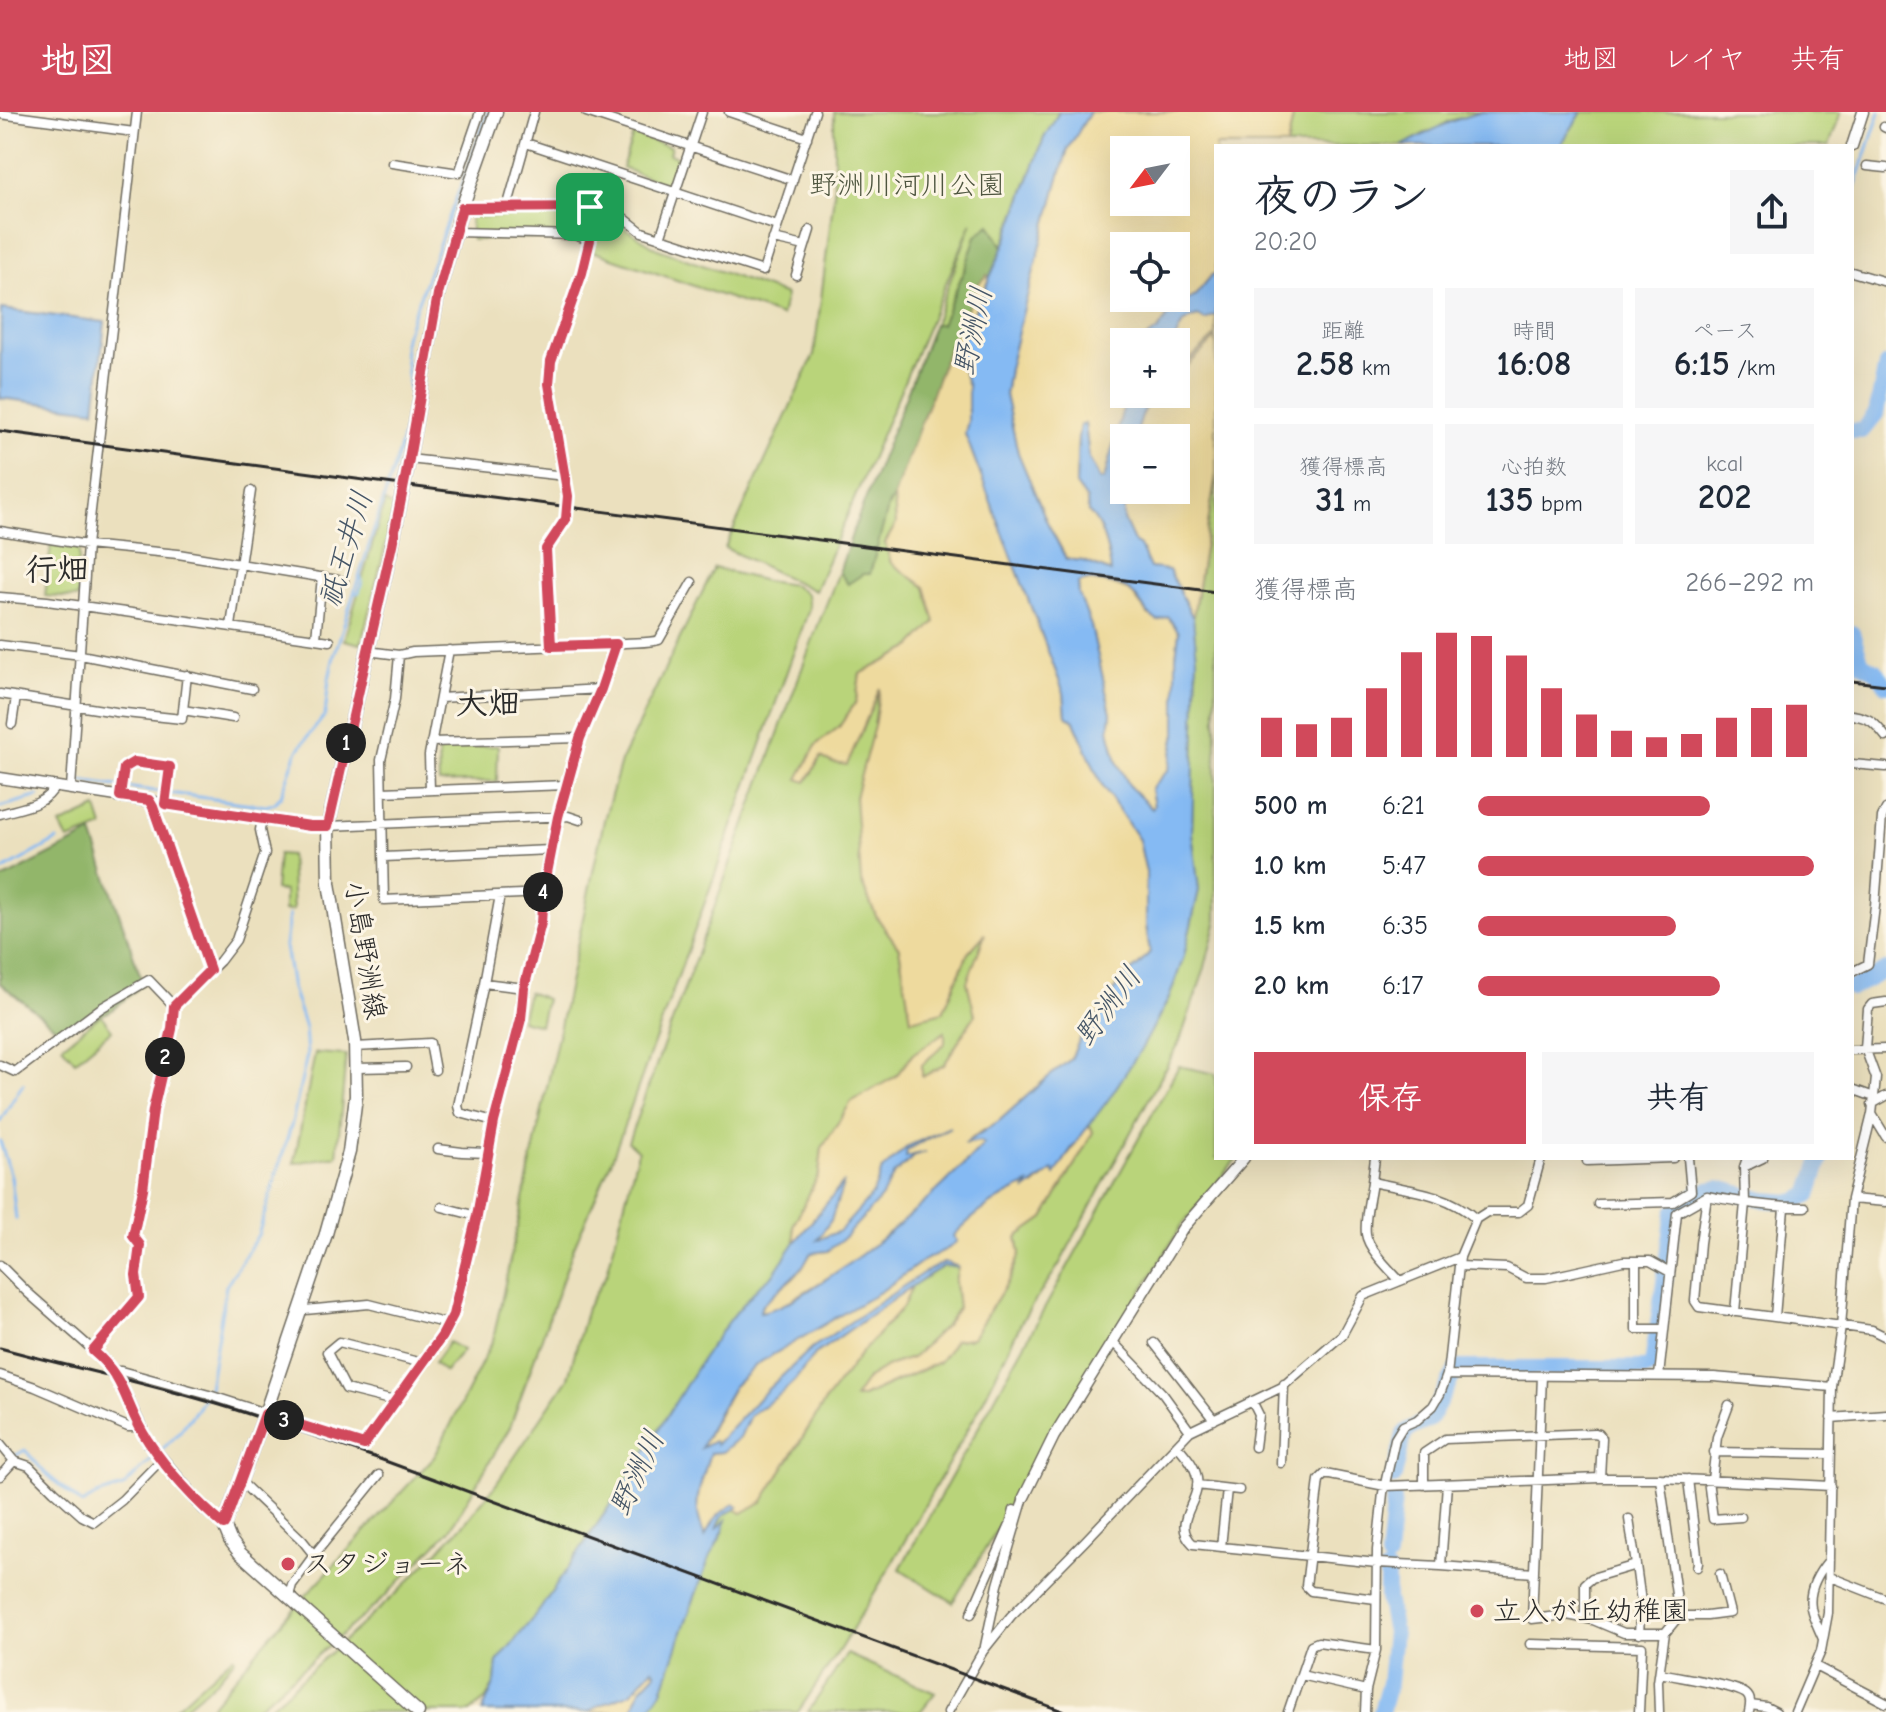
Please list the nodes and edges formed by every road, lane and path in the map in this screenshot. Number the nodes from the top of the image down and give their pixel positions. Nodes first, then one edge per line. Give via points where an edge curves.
1 (137, 112) edge
2 (480, 112) edge
3 (496, 112) edge
4 (534, 112) edge
5 (586, 112) edge
6 (702, 112) edge
7 (729, 112) edge
8 (815, 112) edge
9 (1863, 112) edge
10 (0, 114) edge
11 (134, 132) junction
12 (807, 138) junction
13 (526, 143) junction
14 (1853, 144) edge
15 (691, 146) junction
16 (392, 163) dead end
17 (1867, 166) dead end
18 (1886, 168) edge
19 (793, 180) junction
20 (675, 192) junction
21 (590, 207) junction
22 (462, 208) junction
23 (507, 208) junction
24 (777, 226) junction
25 (810, 230) dead end
26 (455, 232) junction
27 (660, 238) junction
28 (773, 239) junction
29 (590, 240) junction
30 (805, 246) junction
31 (1854, 273) edge
32 (796, 275) dead end
33 (1886, 282) edge
34 (409, 459) junction
35 (565, 476) junction
36 (251, 491) dead end
37 (0, 531) edge
38 (87, 545) junction
39 (239, 564) junction
40 (322, 577) junction
41 (344, 581) dead end
42 (692, 582) dead end
43 (0, 597) edge
44 (83, 606) junction
45 (231, 626) junction
46 (316, 638) junction
47 (330, 641) dead end
48 (616, 644) junction
49 (0, 645) edge
50 (551, 646) junction
51 (449, 650) junction
52 (367, 651) junction
53 (81, 655) junction
54 (399, 655) junction
55 (187, 675) junction
56 (252, 689) dead end
57 (601, 689) junction
58 (0, 694) edge
59 (16, 697) junction
60 (440, 698) junction
61 (77, 706) junction
62 (183, 710) junction
63 (1854, 715) edge
64 (233, 718) dead end
65 (12, 724) dead end
66 (1886, 737) edge
67 (580, 738) junction
68 (431, 742) junction
69 (1854, 764) edge
70 (1886, 767) edge
71 (0, 778) edge
72 (567, 785) junction
73 (55, 786) junction
74 (71, 788) junction
75 (121, 790) junction
76 (430, 790) junction
77 (382, 792) junction
78 (166, 796) junction
79 (149, 800) junction
80 (1886, 809) edge
81 (0, 814) edge
82 (558, 817) junction
83 (262, 819) junction
84 (580, 820) dead end
85 (383, 824) junction
86 (328, 826) junction
87 (551, 850) junction
88 (384, 857) junction
89 (543, 893) junction
90 (500, 895) junction
91 (210, 970) junction
92 (1854, 971) edge
93 (484, 983) junction
94 (524, 988) junction
95 (1886, 1002) edge
96 (174, 1006) junction
97 (355, 1047) junction
98 (1867, 1049) junction
99 (1886, 1049) edge
100 (1854, 1050) edge
101 (0, 1065) edge
102 (406, 1067) dead end
103 (356, 1068) junction
104 (435, 1070) dead end
105 (1854, 1090) edge
106 (1886, 1096) edge
107 (1873, 1100) junction
108 (1872, 1114) junction
109 (494, 1122) junction
110 (1886, 1137) edge
111 (438, 1149) dead end
112 (488, 1153) junction
113 (1242, 1160) edge
114 (1375, 1160) edge
115 (1540, 1160) edge
116 (1588, 1160) edge
117 (1616, 1160) edge
118 (1688, 1160) edge
119 (1746, 1162) edge
120 (1372, 1182) junction
121 (1691, 1191) junction
122 (1707, 1196) junction
123 (1851, 1199) junction
124 (1697, 1201) junction
125 (1886, 1202) edge
126 (1745, 1203) junction
127 (1598, 1204) dead end
128 (442, 1207) dead end
129 (1805, 1207) dead end
130 (1784, 1208) junction
131 (477, 1216) junction
132 (1476, 1219) junction
133 (1636, 1261) junction
134 (1460, 1262) junction
135 (0, 1265) edge
136 (1670, 1272) junction
137 (1400, 1281) junction
138 (300, 1308) junction
139 (1735, 1312) junction
140 (1775, 1317) junction
141 (448, 1324) junction
142 (1841, 1327) junction
143 (1664, 1329) junction
144 (1886, 1337) edge
145 (1112, 1341) junction
146 (1154, 1343) dead end
147 (93, 1351) junction
148 (422, 1363) junction
149 (114, 1371) junction
150 (0, 1375) edge
151 (1447, 1375) junction
152 (1542, 1376) junction
153 (1659, 1376) junction
154 (1284, 1384) junction
155 (1832, 1387) junction
156 (394, 1401) junction
157 (1252, 1401) junction
158 (1729, 1405) dead end
159 (265, 1414) junction
160 (1886, 1414) edge
161 (1831, 1418) junction
162 (1214, 1420) junction
163 (140, 1427) junction
164 (1190, 1431) junction
165 (1540, 1435) junction
166 (0, 1444) edge
167 (1177, 1445) junction
168 (1255, 1447) dead end
169 (1714, 1452) junction
170 (1831, 1454) junction
171 (158, 1455) junction
172 (12, 1459) junction
173 (1281, 1463) dead end
174 (379, 1475) dead end
175 (0, 1476) edge
176 (1600, 1478) junction
177 (1660, 1478) junction
178 (1688, 1479) junction
179 (1538, 1480) junction
180 (1710, 1480) junction
181 (241, 1482) junction
182 (1447, 1484) junction
183 (1197, 1485) junction
184 (1424, 1485) junction
185 (1385, 1486) junction
186 (1831, 1486) junction
187 (1227, 1489) junction
188 (1239, 1490) dead end
189 (1024, 1497) joint
190 (1014, 1510) dead end
191 (1741, 1517) dead end
192 (1629, 1519) dead end
193 (224, 1525) junction
194 (1221, 1547) junction
195 (314, 1555) junction
196 (1310, 1556) junction
197 (1830, 1559) junction
198 (1377, 1563) junction
199 (1636, 1565) junction
200 (1441, 1566) junction
201 (1697, 1567) dead end
202 (1534, 1573) junction
203 (1720, 1574) dead end
204 (1830, 1577) junction
205 (292, 1599) junction
206 (1376, 1599) junction
207 (1886, 1599) edge
208 (971, 1614) dead end
209 (1679, 1616) junction
210 (1585, 1618) junction
211 (1665, 1633) junction
212 (1639, 1634) junction
213 (1823, 1640) junction
214 (1530, 1644) dead end
215 (1376, 1650) junction
216 (983, 1651) junction
217 (1815, 1666) junction
218 (1660, 1673) junction
219 (1301, 1675) junction
220 (1366, 1690) junction
221 (1886, 1704) edge
222 (1750, 1708) edge
223 (418, 1712) edge
224 (948, 1712) edge
225 (1288, 1712) edge
226 (1365, 1712) edge
227 (1639, 1712) edge
228 (1659, 1712) edge
229 (1776, 1712) edge
230 (1795, 1712) edge
231 (1882, 1712) edge

1 - 11 street
2 - 16 street via 459,173
3 - 22 main road, 小島野洲線
4 - 13 street
5 - 15 street
6 - 15 street
7 - 12 street
8 - 12 street
9 - 14 street
10 - 11 street
11 - 38 street
12 - 19 street
13 - 20 street
13 - 23 street
15 - 19 street
15 - 20 street
17 - 18 street
19 - 24 street
20 - 24 street
20 - 27 street
21 - 23 street
21 - 27 street via 606,206 642,232
21 - 29 street
22 - 23 street
22 - 26 main road, 小島野洲線
24 - 28 street
25 - 30 street
26 - 29 street via 574,235
26 - 34 main road, 小島野洲線 via 438,294
27 - 28 street via 763,271
28 - 30 street
29 - 35 street via 551,361 549,384
30 - 32 street
31 - 33 street
34 - 35 street
34 - 52 main road, 小島野洲線
35 - 50 street via 566,519 546,549
36 - 39 street
37 - 38 street
38 - 39 street
38 - 44 street
39 - 40 street
39 - 45 street
40 - 41 street
40 - 46 street
42 - 48 street via 659,640
43 - 44 street
44 - 45 street
44 - 53 street
45 - 46 street
46 - 47 street
48 - 50 street
48 - 57 street
49 - 53 street
50 - 51 street
51 - 54 street
51 - 60 street
52 - 54 street
52 - 86 main road, 小島野洲線
53 - 55 street
53 - 61 street
54 - 77 street via 381,760
55 - 56 street
55 - 62 street
57 - 60 street
57 - 67 street
58 - 59 street
59 - 61 street
59 - 65 street
60 - 68 street
61 - 62 street via 182,719
61 - 74 street
62 - 64 street
63 - 66 street via 1873,721
67 - 68 street
67 - 72 street
68 - 76 street
69 - 70 street
71 - 73 street
72 - 76 street
72 - 82 street
73 - 74 street
73 - 81 street via 44,801
74 - 75 street
75 - 78 street via 124,768 134,762 170,767
75 - 79 street
76 - 77 street
77 - 85 street
78 - 79 street
78 - 83 street
79 - 91 street
80 - 92 street via 1868,964
82 - 84 street
82 - 85 street
82 - 87 street
83 - 86 street
83 - 91 street via 265,853 251,897 236,940
85 - 86 street
85 - 88 street
86 - 97 main road, 小島野洲線 via 329,883
87 - 88 street
87 - 89 street
88 - 90 street via 384,900
89 - 90 street
89 - 94 street
90 - 93 street
91 - 96 street
93 - 94 street
93 - 109 street via 458,1106 460,1113
94 - 109 street
95 - 98 street via 1868,1009
96 - 101 street via 149,980 101,1008 15,1072
96 - 147 street via 133,1236 140,1245 139,1297
97 - 103 main road, 小島野洲線
97 - 104 street via 430,1043
98 - 99 street
98 - 100 street
98 - 107 street via 1876,1078
102 - 103 street
103 - 138 main road, 小島野洲線 via 349,1152
105 - 107 street
106 - 107 street
107 - 108 street
108 - 110 street
108 - 123 street
109 - 112 street
111 - 112 street
112 - 131 street
113 - 145 street via 1183,1228
114 - 120 street
115 - 132 street via 1528,1205 1519,1212 1487,1212
116 - 117 street
118 - 121 street
119 - 126 street
120 - 132 street via 1442,1198
120 - 137 street via 1368,1241
121 - 124 street
121 - 127 street via 1673,1202
122 - 124 street
122 - 126 street
122 - 139 street via 1695,1301 1699,1307
123 - 125 street
123 - 142 street
124 - 136 street via 1677,1213
126 - 130 street
126 - 139 street
128 - 131 street
129 - 130 street
130 - 140 street
131 - 141 street
132 - 134 street
133 - 134 street via 1546,1278
133 - 136 street via 1650,1261
133 - 143 street via 1636,1329
134 - 137 street
134 - 151 street
135 - 147 street
136 - 143 street
137 - 154 street via 1363,1296 1342,1335
138 - 141 street via 369,1304
138 - 159 main road, 小島野洲線
139 - 140 street
140 - 142 street
141 - 148 street
142 - 144 street
142 - 155 street
143 - 153 street
145 - 164 street
145 - 189 street
146 - 162 street
147 - 149 street
148 - 156 street
148 - 156 street via 339,1342 327,1352 346,1389
149 - 159 street
149 - 163 street
150 - 163 street via 128,1427
151 - 152 street
151 - 185 street via 1433,1406 1403,1426 1395,1439
152 - 153 street
152 - 165 street
153 - 155 street
154 - 157 street
154 - 173 street
155 - 161 street
156 - 159 street via 364,1445
157 - 162 street
157 - 168 street via 1259,1415
158 - 169 street
159 - 181 main road, 小島野洲線
160 - 161 street
161 - 170 street
162 - 164 street
163 - 171 street
164 - 167 street
165 - 176 street via 1599,1434
165 - 179 street
165 - 184 street via 1445,1439 1424,1453
166 - 172 street
167 - 183 street via 1192,1464
167 - 216 street
169 - 170 street
169 - 180 street
170 - 186 street
171 - 172 street via 122,1500 94,1522 29,1466
171 - 193 street
172 - 175 street
174 - 195 street
176 - 177 street
176 - 179 street
177 - 178 street
177 - 209 street
178 - 180 street
178 - 201 street
179 - 182 street
179 - 202 street
180 - 186 street
180 - 191 street via 1713,1519
181 - 193 main road, 小島野洲線
181 - 195 street
182 - 184 street
182 - 200 street
183 - 187 street
183 - 194 street via 1183,1526 1185,1537 1193,1544
184 - 185 street
185 - 196 street via 1325,1474 1319,1480
185 - 198 street
186 - 197 street
187 - 188 street
187 - 194 street
189 - 216 street
190 - 208 street
192 - 199 street
193 - 205 main road via 240,1553
194 - 196 street
195 - 205 street via 292,1585
196 - 198 street
196 - 206 street via 1306,1586 1311,1591
197 - 204 street
197 - 213 street via 1811,1597
198 - 200 street
198 - 206 street
199 - 210 street via 1585,1584
199 - 212 street
200 - 202 street
202 - 210 street via 1532,1619
203 - 209 street via 1730,1613
204 - 207 street
204 - 213 street
205 - 223 main road
206 - 215 street
209 - 211 street
210 - 212 street
211 - 212 street
211 - 218 street
213 - 217 street
214 - 227 street via 1642,1647
215 - 219 street via 1318,1642 1311,1645
215 - 220 street
216 - 224 street
217 - 221 street
217 - 230 street
218 - 222 street via 1745,1693
218 - 228 street
219 - 220 street
219 - 225 street
220 - 226 street
221 - 231 street
222 - 229 street

